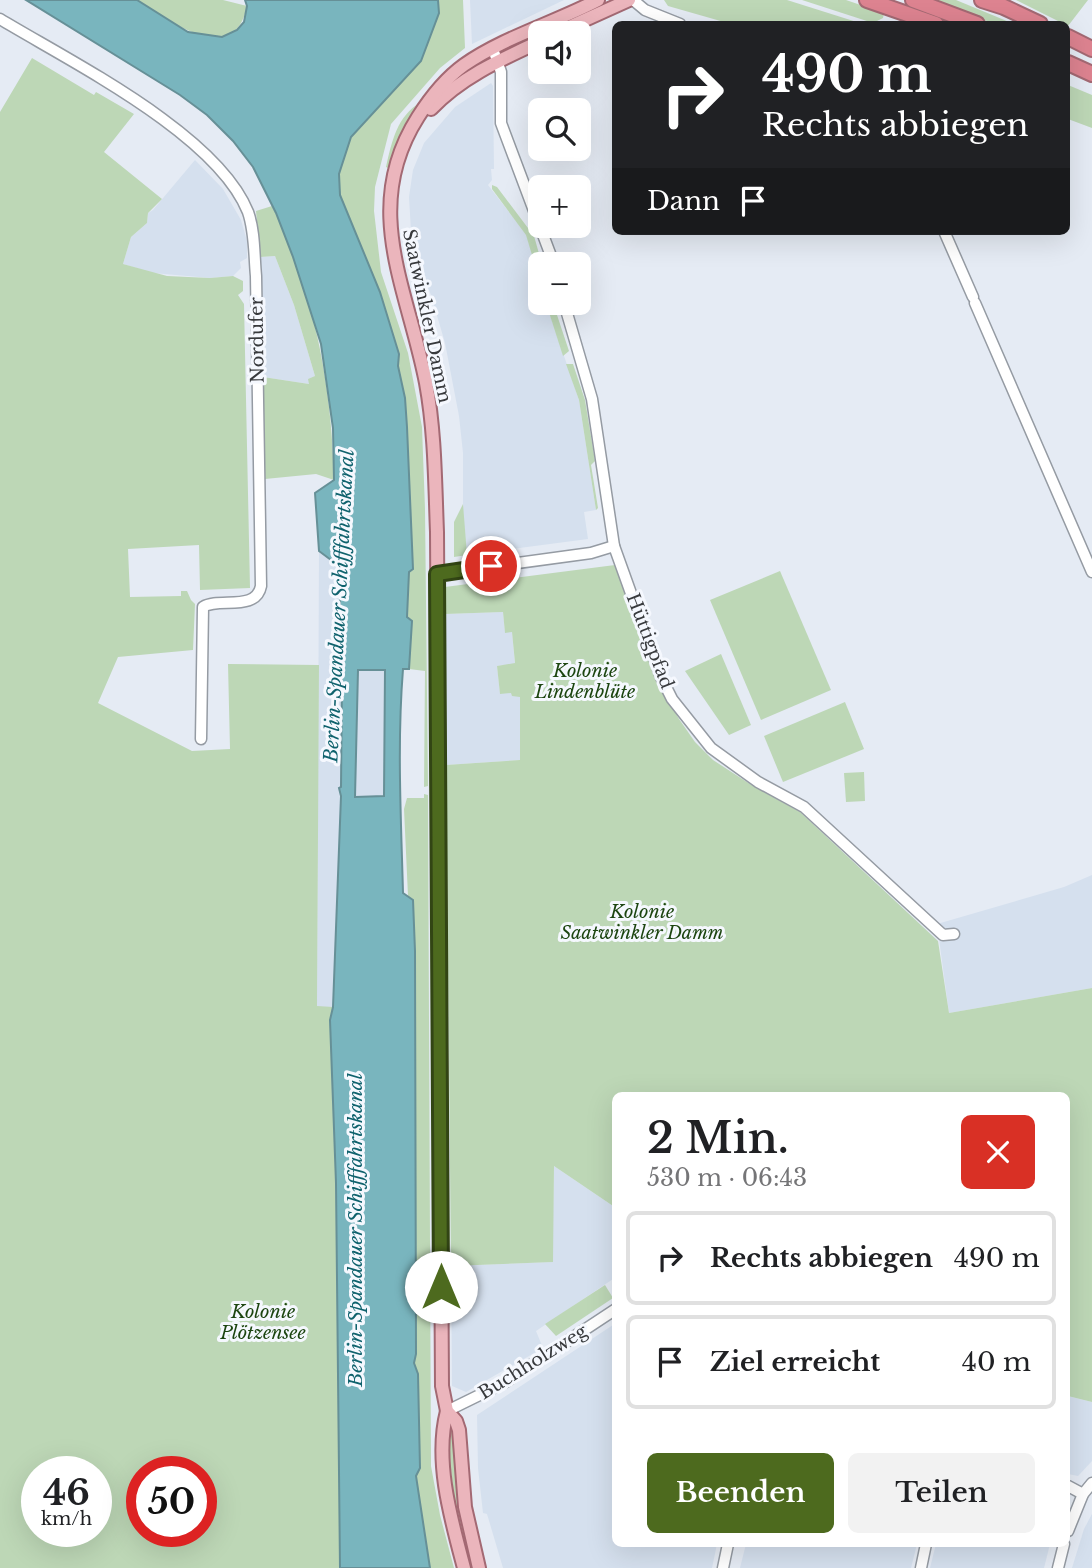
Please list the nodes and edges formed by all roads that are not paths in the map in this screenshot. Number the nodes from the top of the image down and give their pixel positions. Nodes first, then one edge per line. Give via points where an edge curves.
1 (598, 0) edge
2 (631, 0) edge
3 (867, 0) edge
4 (913, 0) edge
5 (982, 0) edge
6 (1000, 4) edge
7 (0, 19) edge
8 (583, 21) edge
9 (672, 21) edge
10 (927, 21) edge
11 (969, 21) edge
12 (1034, 21) edge
13 (1070, 38) edge
14 (528, 45) edge
15 (1092, 49) edge
16 (496, 55) junction
17 (1070, 65) edge
18 (1092, 74) edge
19 (946, 235) edge
20 (549, 252) edge
21 (568, 315) edge
22 (614, 546) junction
23 (1090, 559) edge
24 (1092, 572) edge
25 (437, 574) junction
26 (201, 739) dead end
27 (954, 934) dead end
28 (612, 1312) edge
29 (447, 1410) junction
30 (1092, 1483) edge
31 (1070, 1487) edge
32 (1083, 1494) junction
33 (1070, 1526) edge
34 (728, 1547) edge
35 (925, 1547) edge
36 (1063, 1547) edge
37 (464, 1568) edge
38 (479, 1568) edge
39 (723, 1568) edge
40 (921, 1568) edge
41 (1058, 1568) edge

1 - 16 main road, Saatwinkler Damm
2 - 8 main road
2 - 9 street
3 - 10 highway
4 - 11 highway
5 - 6 highway
6 - 12 highway
7 - 26 street, Nordufer via 142,104 181,133 230,182 248,213 256,276 261,586 252,600 203,607
13 - 15 highway
14 - 16 main road, Saatwinkler Damm
16 - 20 street via 501,124
16 - 25 main road, Saatwinkler Damm via 425,116 409,143 390,194 394,257 431,415
17 - 18 highway
19 - 23 street
21 - 22 street, Hüttigpfad via 592,399
22 - 25 street
22 - 27 street, Hüttigpfad via 661,677 699,735 737,768 804,807 943,935
23 - 24 street
25 - 29 main road, Saatwinkler Damm via 442,1379
28 - 29 street, Buchholzweg via 503,1383
29 - 37 main road, Saatwinkler Damm via 442,1428 443,1461
29 - 38 main road, Saatwinkler Damm via 459,1430 464,1499
30 - 32 street
31 - 32 street
32 - 33 street
34 - 39 street
35 - 40 street
36 - 41 street

